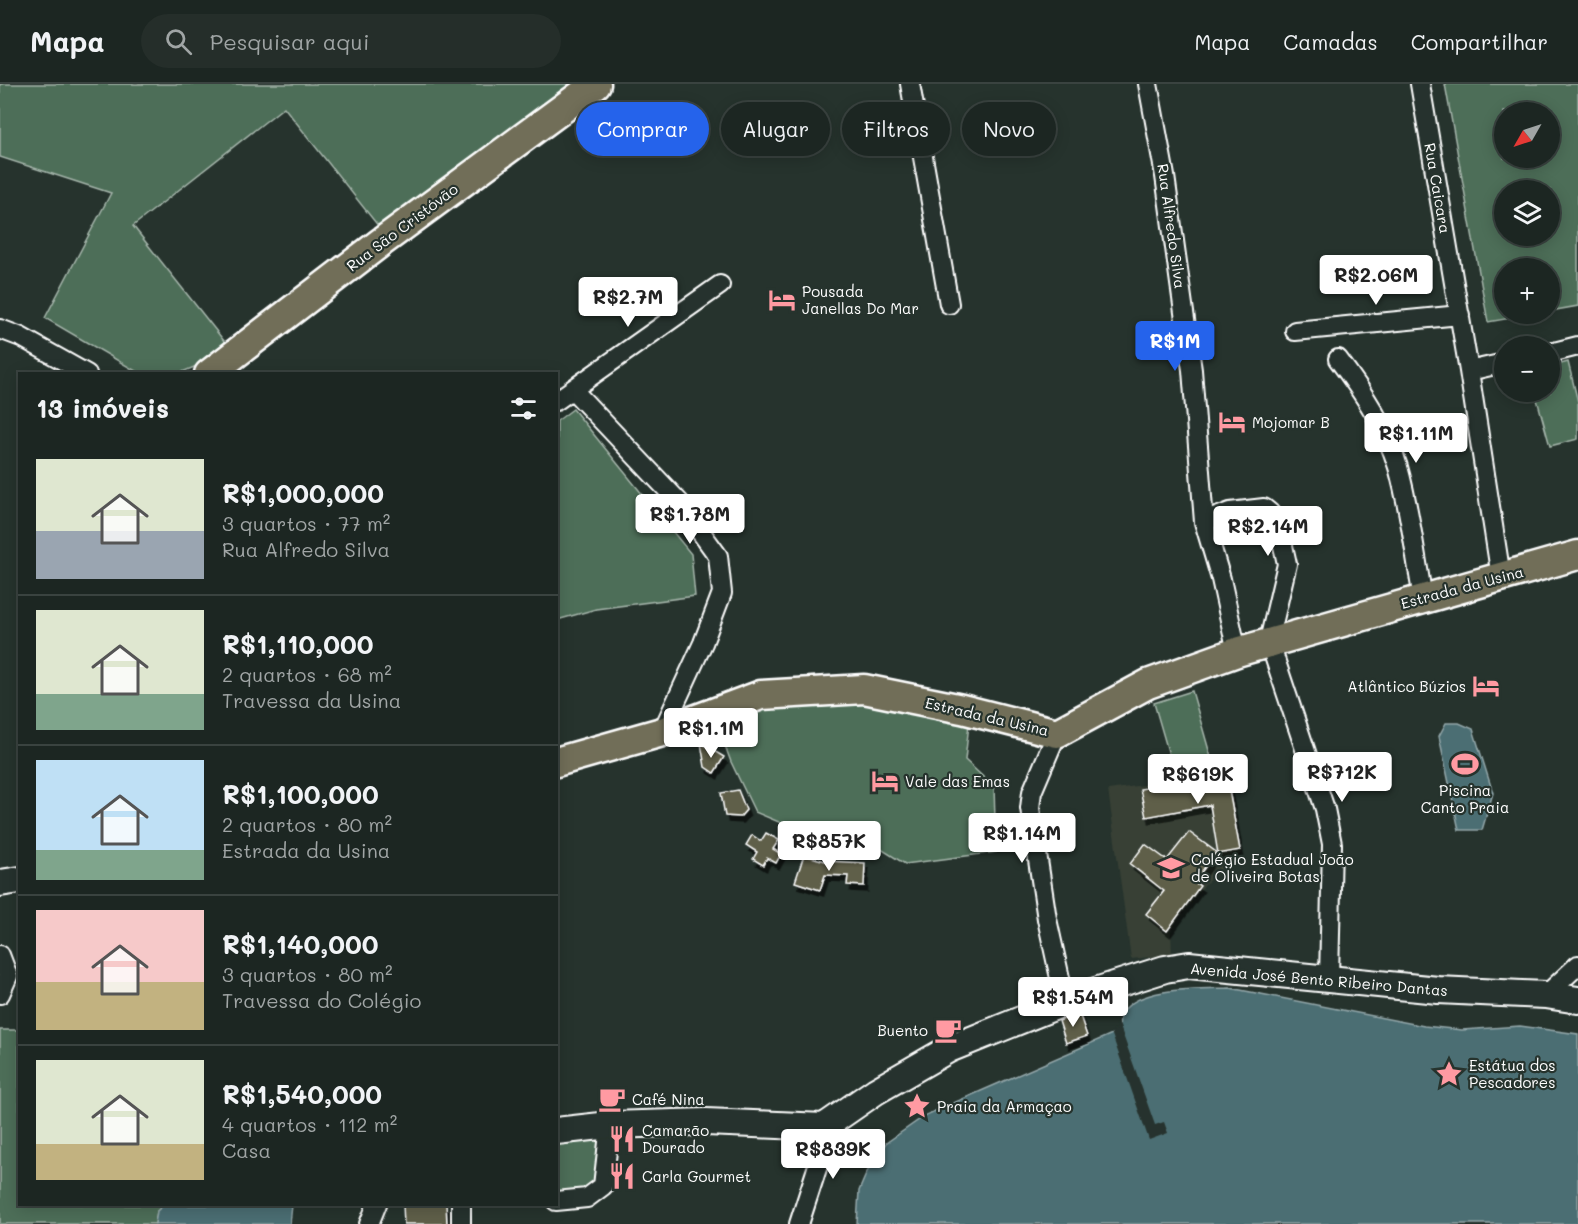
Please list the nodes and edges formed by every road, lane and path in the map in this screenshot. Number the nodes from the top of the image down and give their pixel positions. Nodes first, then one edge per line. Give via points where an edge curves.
1 (596, 84) edge
2 (910, 84) edge
3 (1148, 84) edge
4 (1420, 84) edge
5 (720, 285) dead end
6 (949, 303) dead end
7 (1460, 315) junction
8 (0, 329) edge
9 (1295, 331) dead end
10 (1578, 346) edge
11 (1560, 350) edge
12 (1338, 359) dead end
13 (1494, 365) edge
14 (1469, 371) junction
15 (83, 372) edge
16 (212, 372) edge
17 (573, 390) junction
18 (558, 401) edge
19 (1204, 522) junction
20 (1578, 555) edge
21 (1501, 577) junction
22 (1423, 598) junction
23 (1269, 641) junction
24 (1237, 652) junction
25 (662, 732) junction
26 (1057, 733) junction
27 (558, 761) edge
28 (18, 880) edge
29 (0, 883) edge
30 (0, 956) edge
31 (1578, 965) edge
32 (1329, 978) junction
33 (0, 994) edge
34 (1546, 995) junction
35 (1578, 1000) edge
36 (1065, 1001) junction
37 (610, 1125) junction
38 (824, 1127) junction
39 (558, 1131) edge
40 (558, 1201) edge
41 (376, 1206) edge
42 (461, 1206) edge
43 (369, 1224) edge
44 (461, 1224) edge
45 (799, 1224) edge

1 - 16 main road, Rua São Cristóvão
2 - 6 street
3 - 19 street, Rua Alfredo Silva via 1192,370
4 - 7 street, Rua Caicara
5 - 17 street
7 - 9 street
7 - 14 street, Rua Caicara
8 - 15 street
10 - 11 street
12 - 22 street via 1380,422 1398,467
13 - 14 street
14 - 21 street, Rua Caicara
17 - 18 street
17 - 25 street via 679,501 718,556 722,593
19 - 23 street via 1255,508 1263,508 1274,518 1287,564
19 - 24 street, Rua Alfredo Silva
20 - 21 main road, Estrada da Usina
21 - 22 main road, Estrada da Usina
22 - 23 main road, Estrada da Usina
23 - 24 main road, Estrada da Usina
23 - 32 street via 1325,809 1332,844
24 - 26 main road, Estrada da Usina via 1148,684
25 - 26 main road, Estrada da Usina via 761,694 864,689
25 - 27 main road, Estrada da Usina
26 - 36 street via 1032,792 1030,808 1047,919
28 - 29 street
30 - 33 street via 8,976
31 - 34 street
32 - 34 street, Avenida José Bento Ribeiro Dantas via 1438,990
32 - 36 street, Avenida José Bento Ribeiro Dantas via 1189,965
34 - 35 street, Avenida José Bento Ribeiro Dantas
36 - 38 street, Avenida José Bento Ribeiro Dantas via 949,1049 876,1091
37 - 38 street via 706,1122
37 - 39 street
37 - 40 street via 603,1186 587,1198
38 - 45 street via 822,1156
41 - 43 street
42 - 44 street

